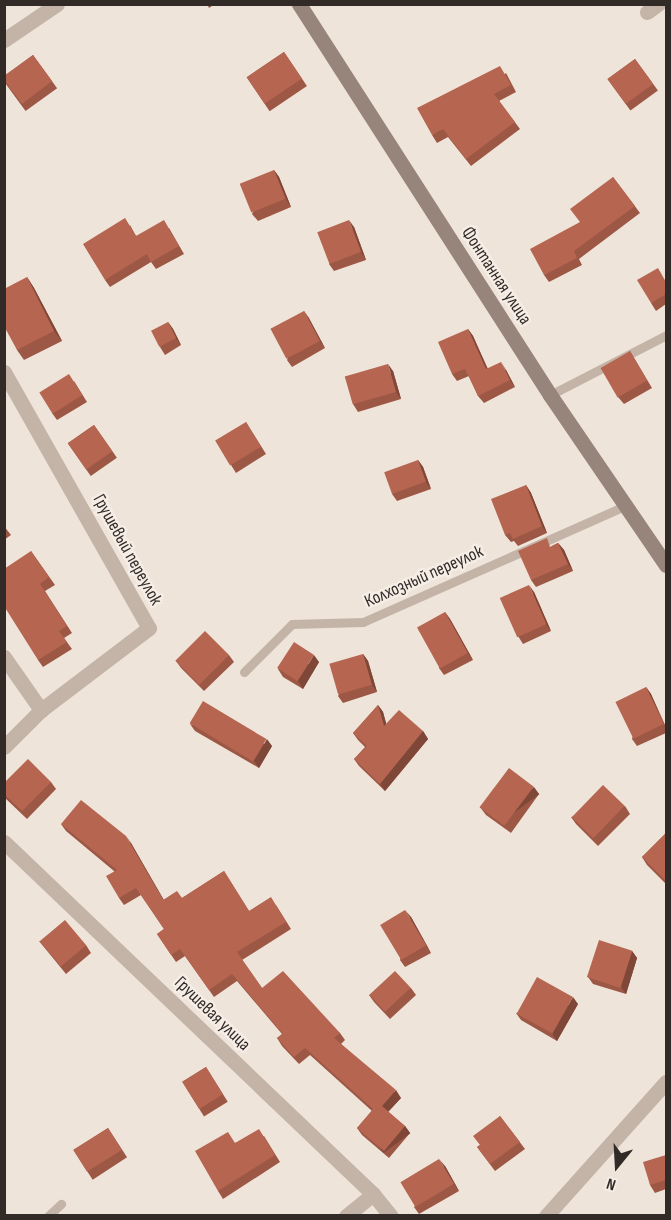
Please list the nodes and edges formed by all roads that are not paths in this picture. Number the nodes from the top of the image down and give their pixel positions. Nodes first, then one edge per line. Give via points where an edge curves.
1 (57, 4) edge
2 (299, 4) edge
3 (4, 40) edge
4 (666, 334) edge
5 (4, 372) edge
6 (550, 395) junction
7 (625, 507) junction
8 (666, 565) edge
9 (4, 657) edge
10 (244, 672) dead end
11 (41, 710) junction
12 (4, 747) edge
13 (4, 842) edge
14 (666, 1082) edge
15 (373, 1194) junction
16 (61, 1204) dead end
17 (48, 1215) edge
18 (346, 1215) edge
19 (390, 1215) edge
20 (546, 1215) edge

1 - 3 street
2 - 6 main road, Фонтанная улица
4 - 6 lane
5 - 11 street, Грушевый переулок via 149,628
6 - 7 main road, Фонтанная улица
7 - 8 main road, Фонтанная улица
7 - 10 lane, Колхозный переулок via 363,622 292,624
9 - 11 street
11 - 12 street
13 - 15 street, Грушевая улица
14 - 20 street
15 - 18 street
15 - 19 street, Грушевая улица
16 - 17 lane

